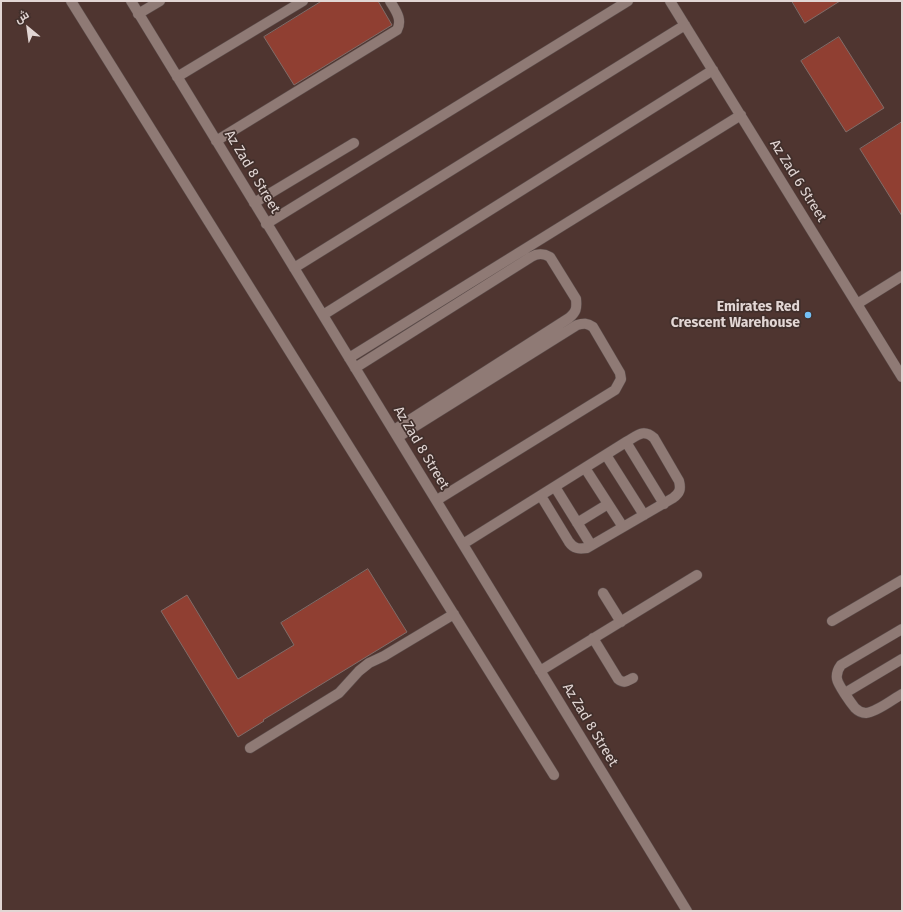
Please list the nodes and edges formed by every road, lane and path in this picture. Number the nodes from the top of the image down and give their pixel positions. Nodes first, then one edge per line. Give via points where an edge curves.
1 (71, 1) edge
2 (131, 1) edge
3 (160, 1) edge
4 (303, 1) edge
5 (390, 1) edge
6 (628, 1) edge
7 (670, 1) edge
8 (138, 14) junction
9 (685, 25) junction
10 (713, 70) junction
11 (177, 77) junction
12 (741, 115) junction
13 (216, 141) junction
14 (354, 143) dead end
15 (254, 203) junction
16 (266, 224) junction
17 (294, 268) junction
18 (902, 276) edge
19 (857, 304) junction
20 (323, 316) junction
21 (349, 358) junction
22 (355, 368) junction
23 (902, 377) edge
24 (396, 434) junction
25 (626, 442) junction
26 (606, 455) junction
27 (585, 468) junction
28 (555, 486) junction
29 (541, 496) junction
30 (437, 500) junction
31 (608, 504) junction
32 (664, 504) junction
33 (644, 515) junction
34 (577, 523) junction
35 (623, 527) junction
36 (463, 544) junction
37 (591, 545) junction
38 (697, 576) dead end
39 (902, 580) edge
40 (603, 593) dead end
41 (454, 614) junction
42 (832, 621) dead end
43 (621, 622) junction
44 (902, 629) edge
45 (593, 638) junction
46 (902, 659) edge
47 (540, 671) junction
48 (633, 678) dead end
49 (845, 693) junction
50 (902, 694) edge
51 (250, 748) dead end
52 (554, 775) dead end
53 (687, 911) edge

1 - 41 street
2 - 8 street, Az Zad 8 Street
3 - 8 street
4 - 11 street
5 - 13 street via 399,18 397,30
6 - 16 street
7 - 9 street, Az Zad 6 Street
8 - 11 street, Az Zad 8 Street
9 - 10 street, Az Zad 6 Street
9 - 17 street
10 - 12 street, Az Zad 6 Street
10 - 20 street
11 - 13 street, Az Zad 8 Street
12 - 19 street, Az Zad 6 Street
12 - 21 street
13 - 15 street, Az Zad 8 Street
14 - 15 street
15 - 16 street, Az Zad 8 Street
16 - 17 street, Az Zad 8 Street
17 - 20 street, Az Zad 8 Street
18 - 19 street
19 - 23 street, Az Zad 6 Street
20 - 21 street, Az Zad 8 Street
21 - 22 street, Az Zad 8 Street
22 - 24 street, Az Zad 8 Street
22 - 24 street via 538,253 550,257 576,299 576,312
24 - 30 street, Az Zad 8 Street
24 - 30 street via 577,325 583,323 593,327 620,373 621,379 615,390
25 - 26 street
25 - 32 street
25 - 32 street via 645,433 654,438 681,488 678,495
26 - 27 street
26 - 33 street
27 - 28 street
27 - 31 street
28 - 29 street
28 - 34 street
29 - 36 street
29 - 37 street via 573,547 580,549
30 - 36 street, Az Zad 8 Street
31 - 34 street
31 - 35 street
32 - 33 street
33 - 35 street
34 - 37 street
35 - 37 street
36 - 47 street, Az Zad 8 Street
38 - 43 street
39 - 42 street
40 - 43 street
41 - 51 street via 369,663 338,693
41 - 52 street
43 - 45 street
44 - 49 street via 841,665 838,669 838,681
45 - 47 street
45 - 48 street via 621,682
46 - 49 street
47 - 53 street, Az Zad 8 Street
49 - 50 street via 855,709 866,713

